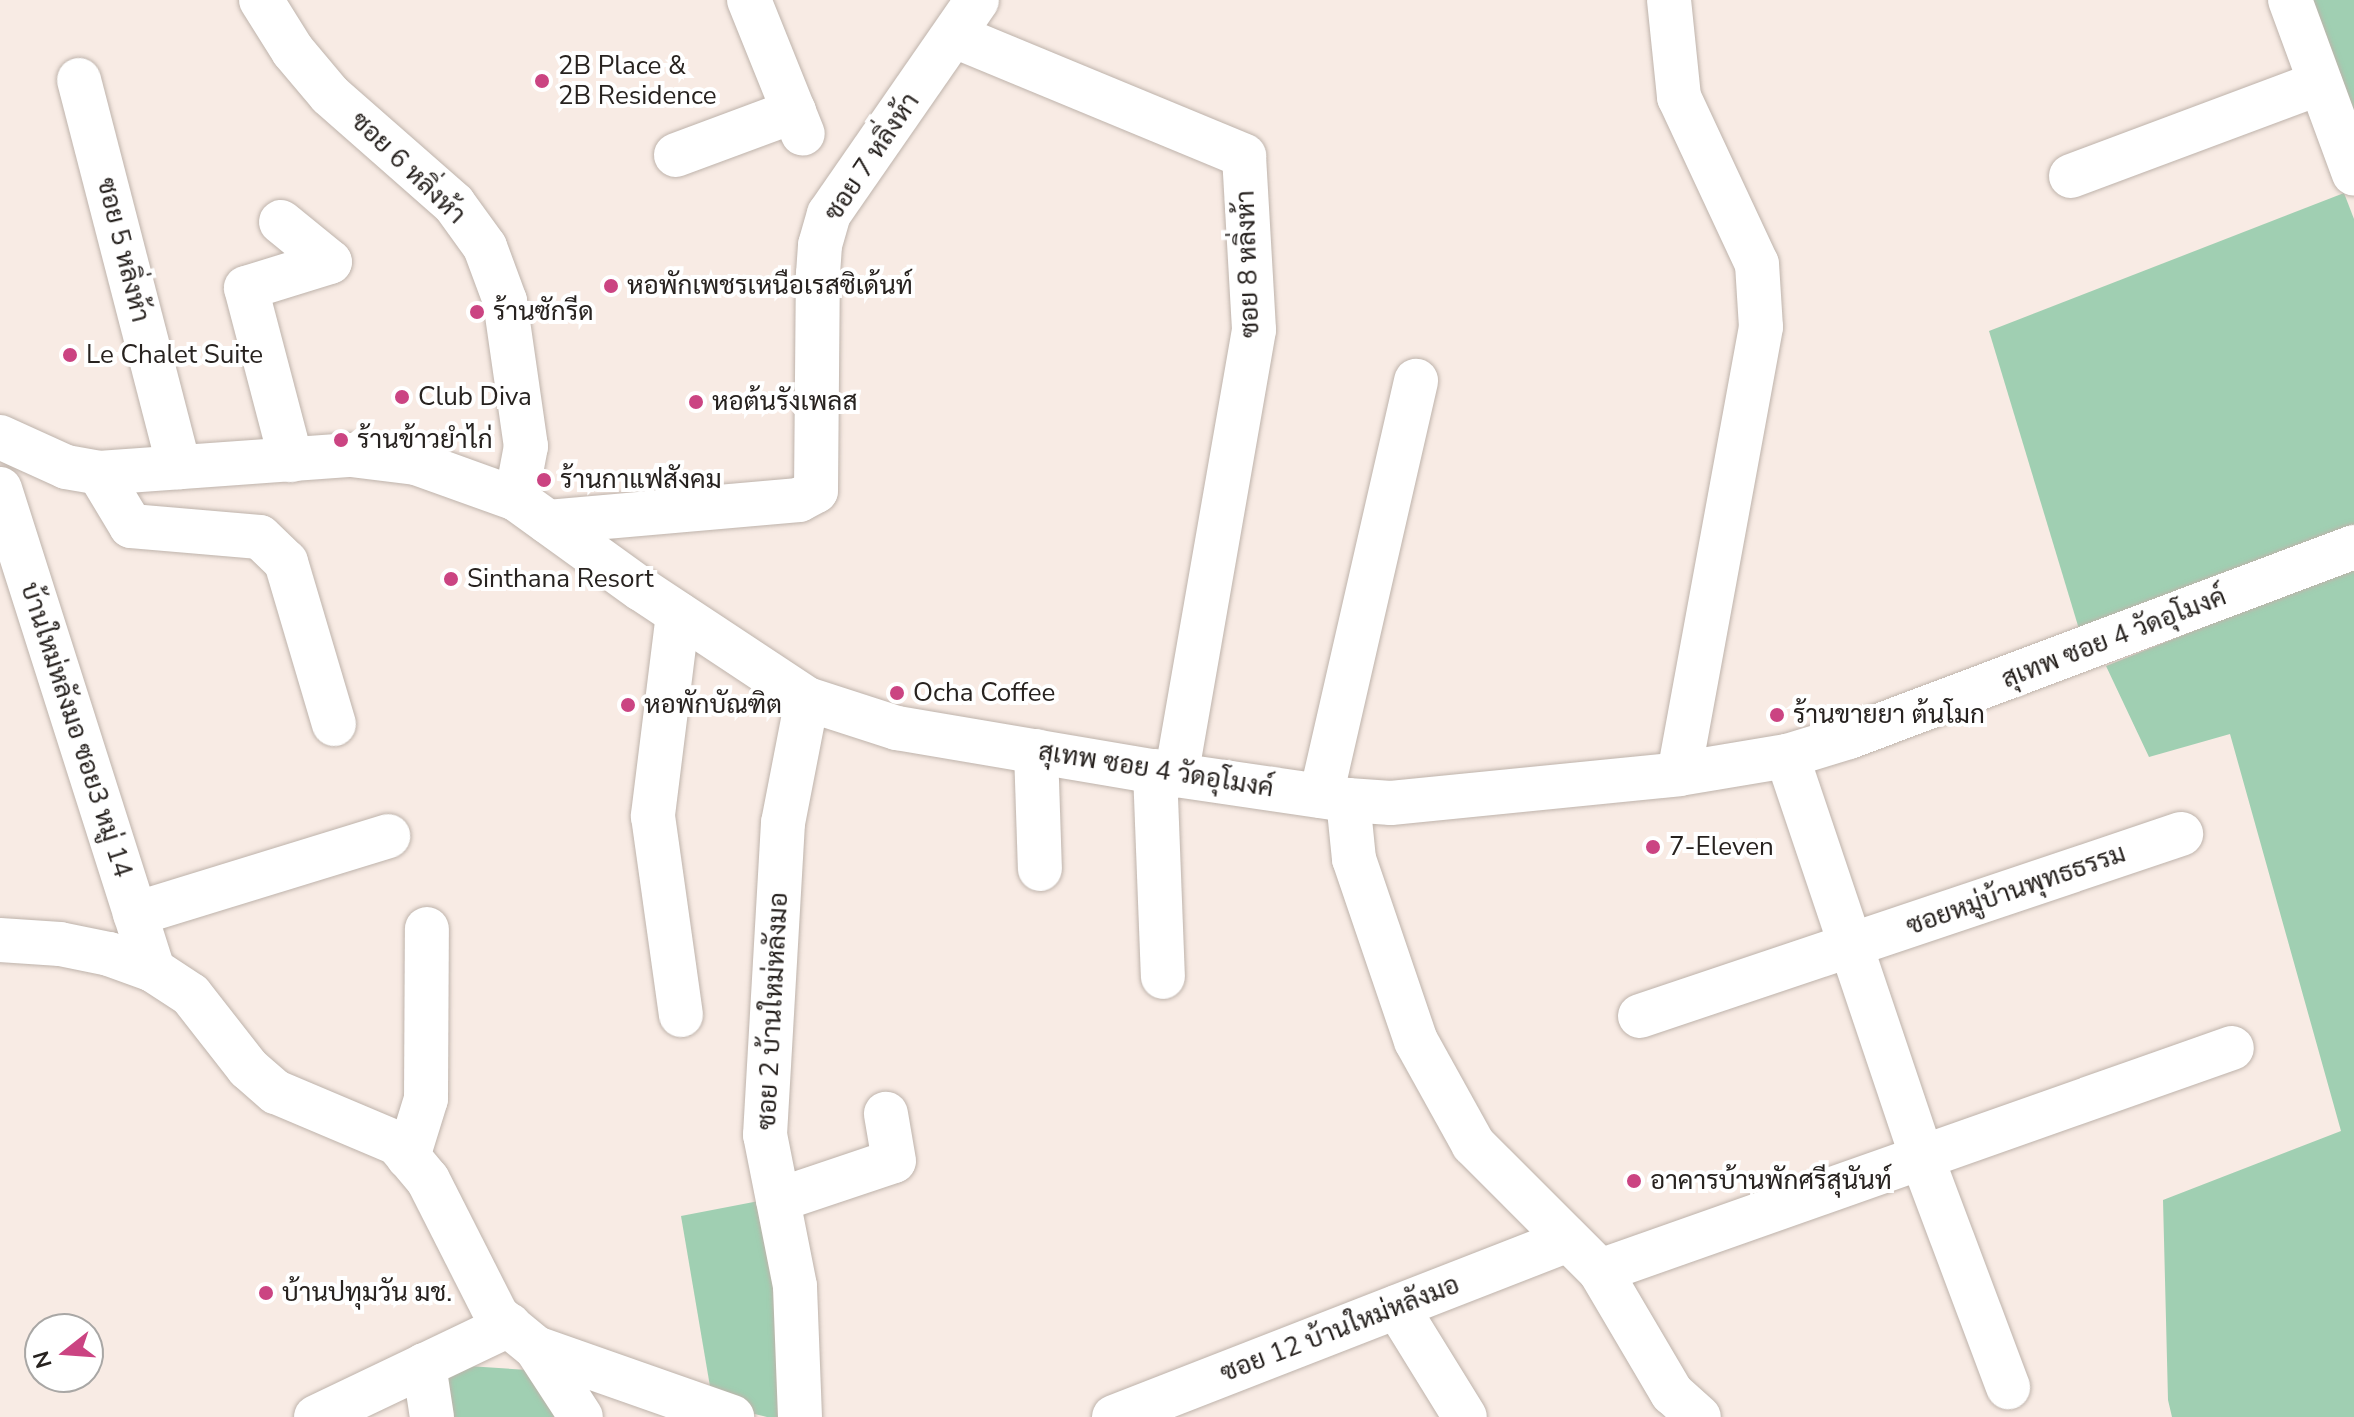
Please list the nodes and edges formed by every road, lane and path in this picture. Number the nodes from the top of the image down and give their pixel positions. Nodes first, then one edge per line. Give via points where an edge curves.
1 (261, 0) edge
2 (749, 0) edge
3 (1669, 0) edge
4 (2290, 0) edge
5 (966, 18) edge
6 (79, 80) dead end
7 (2320, 83) junction
8 (676, 155) dead end
9 (2354, 174) edge
10 (2071, 176) dead end
11 (281, 222) dead end
12 (1416, 381) dead end
13 (0, 437) edge
14 (291, 460) junction
15 (179, 467) junction
16 (99, 473) junction
17 (0, 489) edge
18 (532, 510) junction
19 (2354, 547) edge
20 (678, 614) junction
21 (807, 699) junction
22 (334, 724) dead end
23 (1036, 751) junction
24 (1787, 756) junction
25 (1165, 773) junction
26 (1679, 774) junction
27 (1335, 798) junction
28 (2181, 834) dead end
29 (388, 836) dead end
30 (1040, 869) dead end
31 (135, 914) junction
32 (427, 929) dead end
33 (0, 940) edge
34 (1850, 946) junction
35 (153, 970) junction
36 (1163, 977) dead end
37 (681, 1015) dead end
38 (1640, 1016) dead end
39 (2232, 1048) dead end
40 (886, 1114) dead end
41 (408, 1157) junction
42 (1922, 1158) junction
43 (778, 1200) junction
44 (1567, 1240) junction
45 (1600, 1271) junction
46 (1397, 1307) junction
47 (522, 1336) junction
48 (424, 1365) junction
49 (2008, 1387) dead end
50 (316, 1417) edge
51 (432, 1417) edge
52 (581, 1417) edge
53 (732, 1417) edge
54 (800, 1417) edge
55 (1114, 1417) edge
56 (1465, 1417) edge
57 (1699, 1417) edge

1 - 18 street, ซอย 6 หลิ่งห้า via 293,51 330,95 454,204 485,247 505,301
2 - 8 street via 798,122
3 - 26 street via 1679,97 1757,264 1761,327
4 - 7 street
5 - 18 street, ซอย 7 หลิ่งห้า via 829,214 818,274 816,491 799,500
5 - 25 street, ซอย 8 หลิ่งห้า via 1244,156 1254,330
6 - 15 street, ซอย 5 หลิ่งห้า
7 - 9 street
7 - 10 street
11 - 14 street via 330,262 246,288
12 - 27 street
13 - 16 street, สุเทพ ซอย 4 วัดอุโมงค์ via 66,467
14 - 15 street, สุเทพ ซอย 4 วัดอุโมงค์
14 - 18 street, สุเทพ ซอย 4 วัดอุโมงค์ via 351,455 416,463
15 - 16 street, สุเทพ ซอย 4 วัดอุโมงค์
16 - 22 street via 131,526 260,537 286,562
17 - 31 street, บ้านใหม่หลังมอ ซอย3 หมู่ 14
18 - 20 street, สุเทพ ซอย 4 วัดอุโมงค์
19 - 24 street, สุเทพ ซอย 4 วัดอุโมงค์
20 - 21 street, สุเทพ ซอย 4 วัดอุโมงค์
20 - 37 street via 653,816
21 - 23 street, สุเทพ ซอย 4 วัดอุโมงค์ via 897,728
21 - 43 street, ซอย 2 บ้านใหม่หลังมอ via 783,823 765,1135
23 - 25 street, สุเทพ ซอย 4 วัดอุโมงค์
23 - 30 street
24 - 26 street, สุเทพ ซอย 4 วัดอุโมงค์
24 - 34 street
25 - 27 street, สุเทพ ซอย 4 วัดอุโมงค์
25 - 36 street
26 - 27 street, สุเทพ ซอย 4 วัดอุโมงค์ via 1391,803
27 - 44 street via 1416,1041 1473,1144
28 - 34 street, ซอยหมู่บ้านพุทธธรรม
29 - 31 street
31 - 35 street, บ้านใหม่หลังมอ ซอย3 หมู่ 14
32 - 41 street via 426,1099
33 - 35 street via 60,944
34 - 38 street, ซอยหมู่บ้านพุทธธรรม
34 - 42 street
35 - 41 street via 191,995 248,1068 276,1092 397,1143
39 - 42 street
40 - 43 street via 894,1161
41 - 47 street via 428,1180 497,1316
42 - 45 street
42 - 49 street
43 - 54 street, ซอย 2 บ้านใหม่หลังมอ via 795,1286
44 - 45 street
44 - 46 street, ซอย 12 บ้านใหม่หลังมอ
45 - 57 street via 1672,1393
46 - 55 street, ซอย 12 บ้านใหม่หลังมอ
46 - 56 street
47 - 48 street
47 - 52 street
47 - 53 street
48 - 50 street
48 - 51 street

